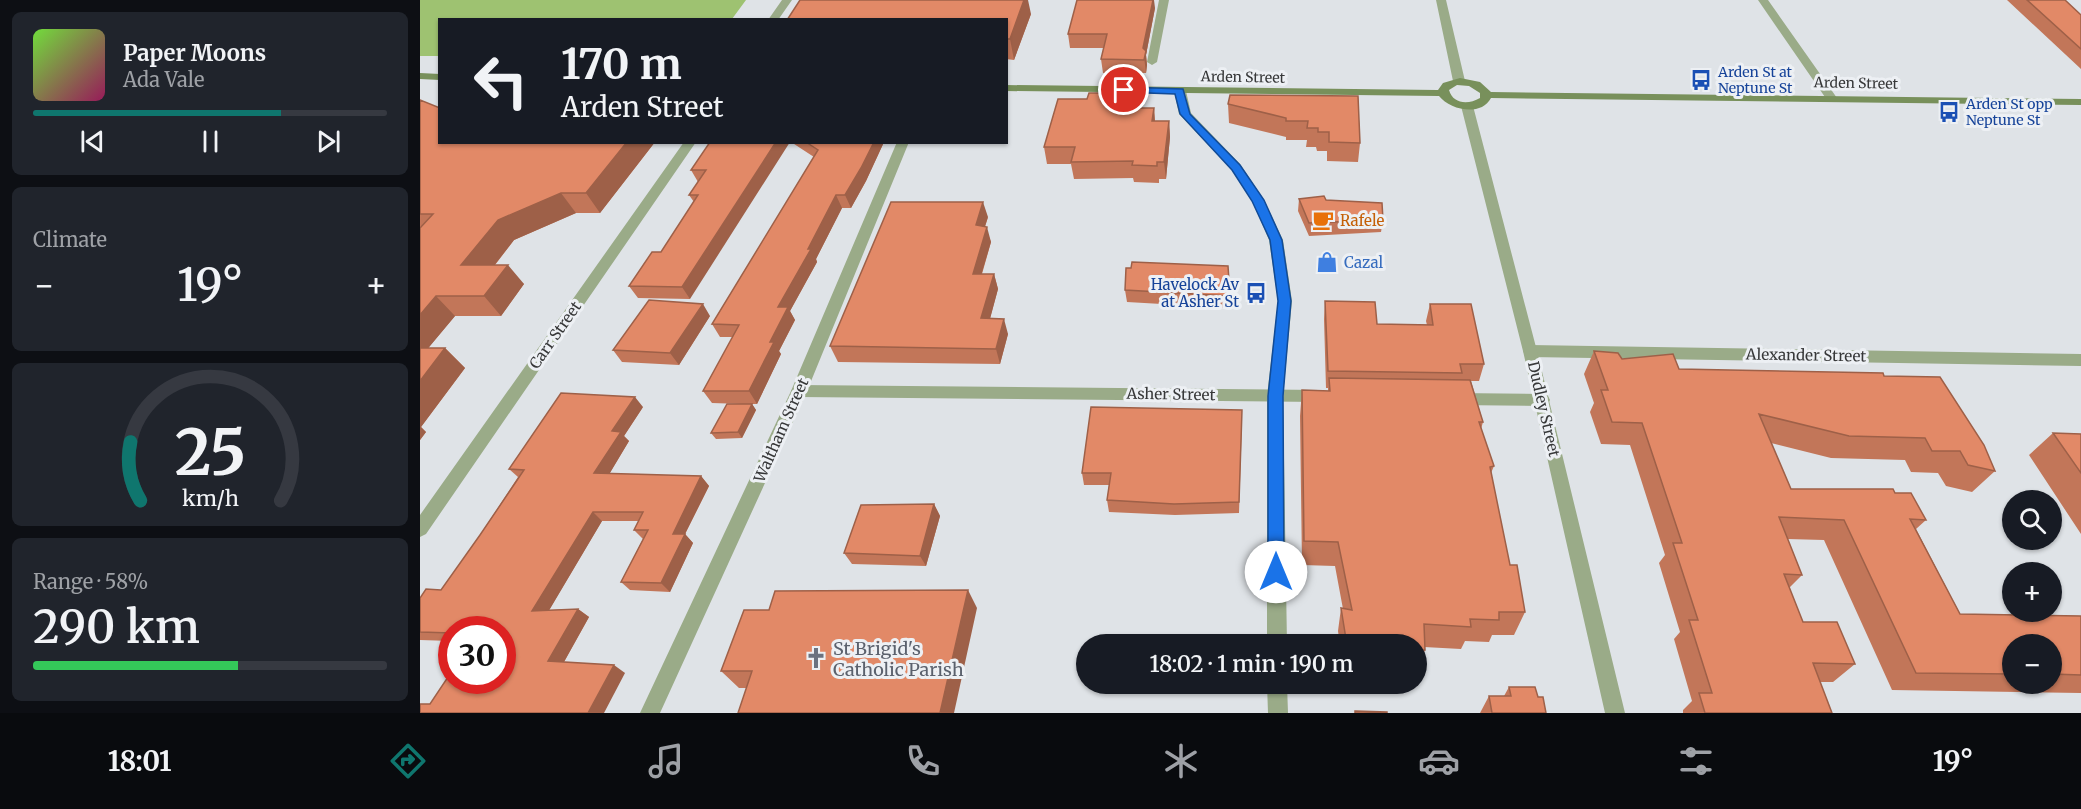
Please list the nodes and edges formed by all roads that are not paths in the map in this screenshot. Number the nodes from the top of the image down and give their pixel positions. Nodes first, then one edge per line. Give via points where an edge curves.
1 (787, 0) edge
2 (1164, 0) edge
3 (1441, 0) edge
4 (1763, 0) edge
5 (774, 18) edge
6 (1152, 62) dead end
7 (420, 76) edge
8 (438, 76) edge
9 (1459, 81) junction
10 (1008, 88) edge
11 (1180, 91) junction
12 (1442, 93) junction
13 (1486, 95) junction
14 (1831, 98) junction
15 (2081, 102) edge
16 (1467, 106) junction
17 (689, 144) edge
18 (902, 144) edge
19 (1530, 351) junction
20 (2081, 360) edge
21 (799, 391) junction
22 (1275, 396) junction
23 (1331, 396) edge
24 (1435, 398) edge
25 (1542, 400) junction
26 (420, 529) edge
27 (1277, 634) edge
28 (1277, 694) edge
29 (650, 713) edge
30 (1278, 713) edge
31 (1615, 713) edge

1 - 5 street
2 - 6 street
3 - 9 street
4 - 14 street
7 - 8 main road
9 - 12 main road via 1449,83
9 - 13 main road via 1479,86
10 - 11 main road, Arden Street
11 - 12 main road, Arden Street
11 - 22 street via 1185,114 1236,167 1258,200 1276,240 1285,301
12 - 16 main road via 1452,103
13 - 14 main road, Arden Street
13 - 16 main road via 1481,103
14 - 15 main road, Arden Street
16 - 19 street, Dudley Street
17 - 26 street, Carr Street
18 - 21 street, Waltham Street
19 - 20 street, Alexander Street
19 - 25 street, Dudley Street
21 - 22 street, Asher Street
21 - 29 street, Waltham Street
22 - 23 street, Asher Street
22 - 27 street
24 - 25 street
25 - 31 street, Dudley Street
28 - 30 street

